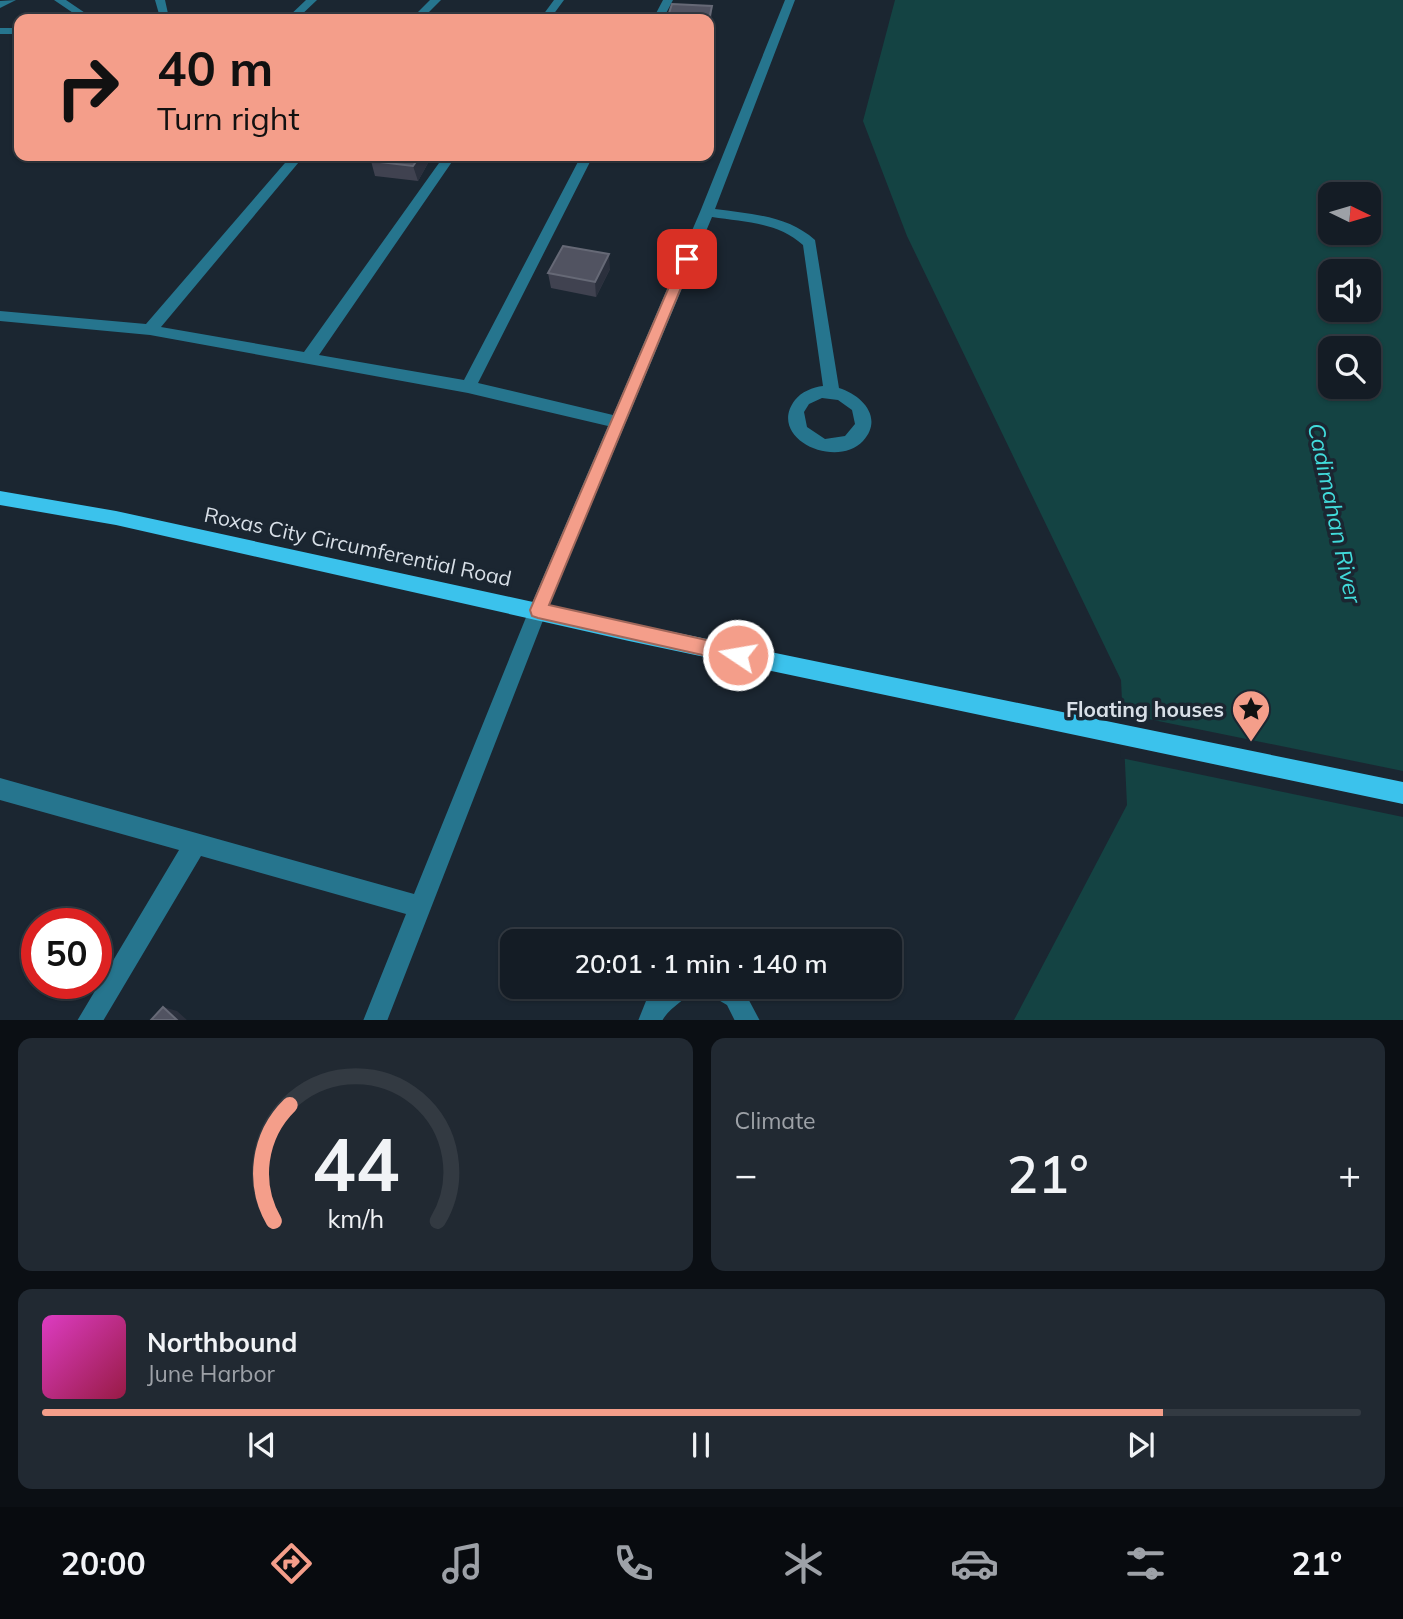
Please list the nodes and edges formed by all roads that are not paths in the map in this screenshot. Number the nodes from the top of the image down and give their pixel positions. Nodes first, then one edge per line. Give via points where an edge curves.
1 (11, 0) edge
2 (59, 0) edge
3 (312, 0) edge
4 (436, 0) edge
5 (790, 0) edge
6 (0, 5) edge
7 (81, 14) edge
8 (297, 14) edge
9 (421, 14) edge
10 (294, 161) edge
11 (446, 161) edge
12 (584, 161) edge
13 (707, 212) junction
14 (0, 316) edge
15 (150, 330) junction
16 (307, 360) junction
17 (468, 387) junction
18 (832, 392) dead end
19 (616, 422) junction
20 (0, 498) edge
21 (538, 610) junction
22 (0, 789) edge
23 (1403, 793) edge
24 (196, 843) junction
25 (421, 907) junction
26 (663, 999) edge
27 (735, 999) edge
28 (89, 1020) edge
29 (375, 1020) edge
30 (650, 1020) edge
31 (748, 1020) edge

1 - 6 street
2 - 7 street
3 - 8 street
4 - 9 street
5 - 13 street
10 - 15 street
11 - 16 street
12 - 17 street
13 - 18 street via 786,225 810,243
13 - 19 street
14 - 15 street
15 - 16 street
16 - 17 street
17 - 19 street
19 - 21 street
20 - 21 main road, Roxas City Circumferential Road via 116,518
21 - 23 main road, Roxas City Circumferential Road
21 - 25 street
22 - 24 street
24 - 25 street
24 - 28 street
25 - 29 street
26 - 30 street
27 - 31 street

